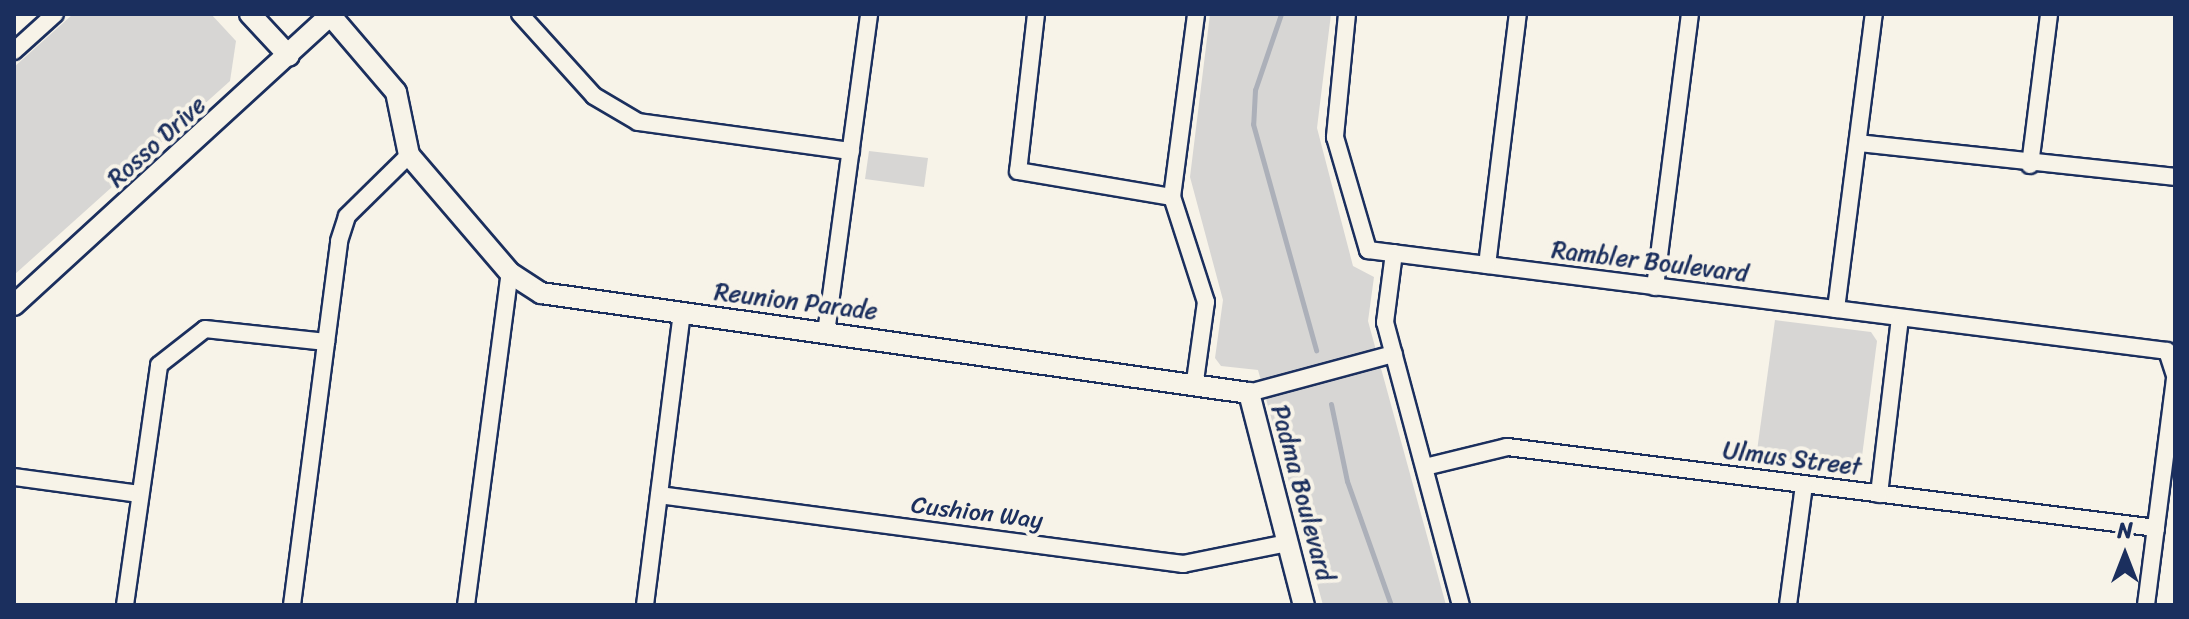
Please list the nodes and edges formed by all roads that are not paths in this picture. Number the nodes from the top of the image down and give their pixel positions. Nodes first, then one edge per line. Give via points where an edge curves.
1 (55, 14) edge
2 (250, 14) edge
3 (520, 14) edge
4 (869, 14) edge
5 (1036, 14) edge
6 (1196, 14) edge
7 (1347, 14) edge
8 (1518, 14) edge
9 (1690, 14) edge
10 (1874, 14) edge
11 (2049, 14) edge
12 (332, 15) edge
13 (14, 51) edge
14 (289, 56) junction
15 (1858, 143) junction
16 (851, 151) junction
17 (409, 155) junction
18 (2030, 165) junction
19 (2175, 177) edge
20 (1172, 197) junction
21 (1394, 253) junction
22 (1487, 265) junction
23 (510, 273) junction
24 (1655, 287) junction
25 (14, 305) edge
26 (1836, 309) junction
27 (682, 314) junction
28 (1900, 319) junction
29 (826, 333) junction
30 (326, 342) junction
31 (1394, 354) junction
32 (2175, 377) edge
33 (1195, 381) junction
34 (1249, 393) junction
35 (1425, 467) junction
36 (14, 477) edge
37 (1804, 485) junction
38 (139, 494) junction
39 (1879, 494) junction
40 (659, 495) junction
41 (2156, 528) junction
42 (1287, 543) junction
43 (125, 605) edge
44 (292, 605) edge
45 (466, 605) edge
46 (645, 605) edge
47 (1304, 605) edge
48 (1461, 605) edge
49 (1788, 605) edge
50 (2146, 605) edge

1 - 13 street
2 - 14 street
3 - 16 street via 594,96 638,122
4 - 16 street
5 - 20 street via 1018,171
6 - 20 street
7 - 21 street, Rambler Boulevard via 1335,137 1368,250
8 - 22 street
9 - 24 street
10 - 15 street
11 - 18 street
12 - 14 street, Rosso Drive
12 - 17 street, Reunion Parade via 396,92
14 - 25 street, Rosso Drive
15 - 18 street
15 - 26 street
16 - 29 street
17 - 23 street, Reunion Parade
17 - 30 street via 347,216
18 - 19 street
20 - 33 street via 1206,302
21 - 22 street, Rambler Boulevard
21 - 31 street via 1385,322
22 - 24 street, Rambler Boulevard
23 - 27 street, Reunion Parade via 541,293
23 - 45 street
24 - 26 street, Rambler Boulevard
26 - 28 street, Rambler Boulevard
27 - 29 street, Reunion Parade
27 - 40 street
28 - 32 street, Rambler Boulevard via 2167,351
28 - 39 street
29 - 33 street, Reunion Parade
30 - 38 street via 205,329 190,335 154,374
30 - 44 street
31 - 34 street, Reunion Parade
31 - 35 street
32 - 41 street
33 - 34 street, Reunion Parade
34 - 42 street, Padma Boulevard
35 - 37 street, Ulmus Street via 1507,447
35 - 48 street
36 - 38 street
37 - 39 street, Ulmus Street
37 - 49 street
38 - 43 street
39 - 41 street, Ulmus Street
40 - 42 street, Cushion Way via 1183,564
40 - 46 street
41 - 50 street
42 - 47 street, Padma Boulevard

